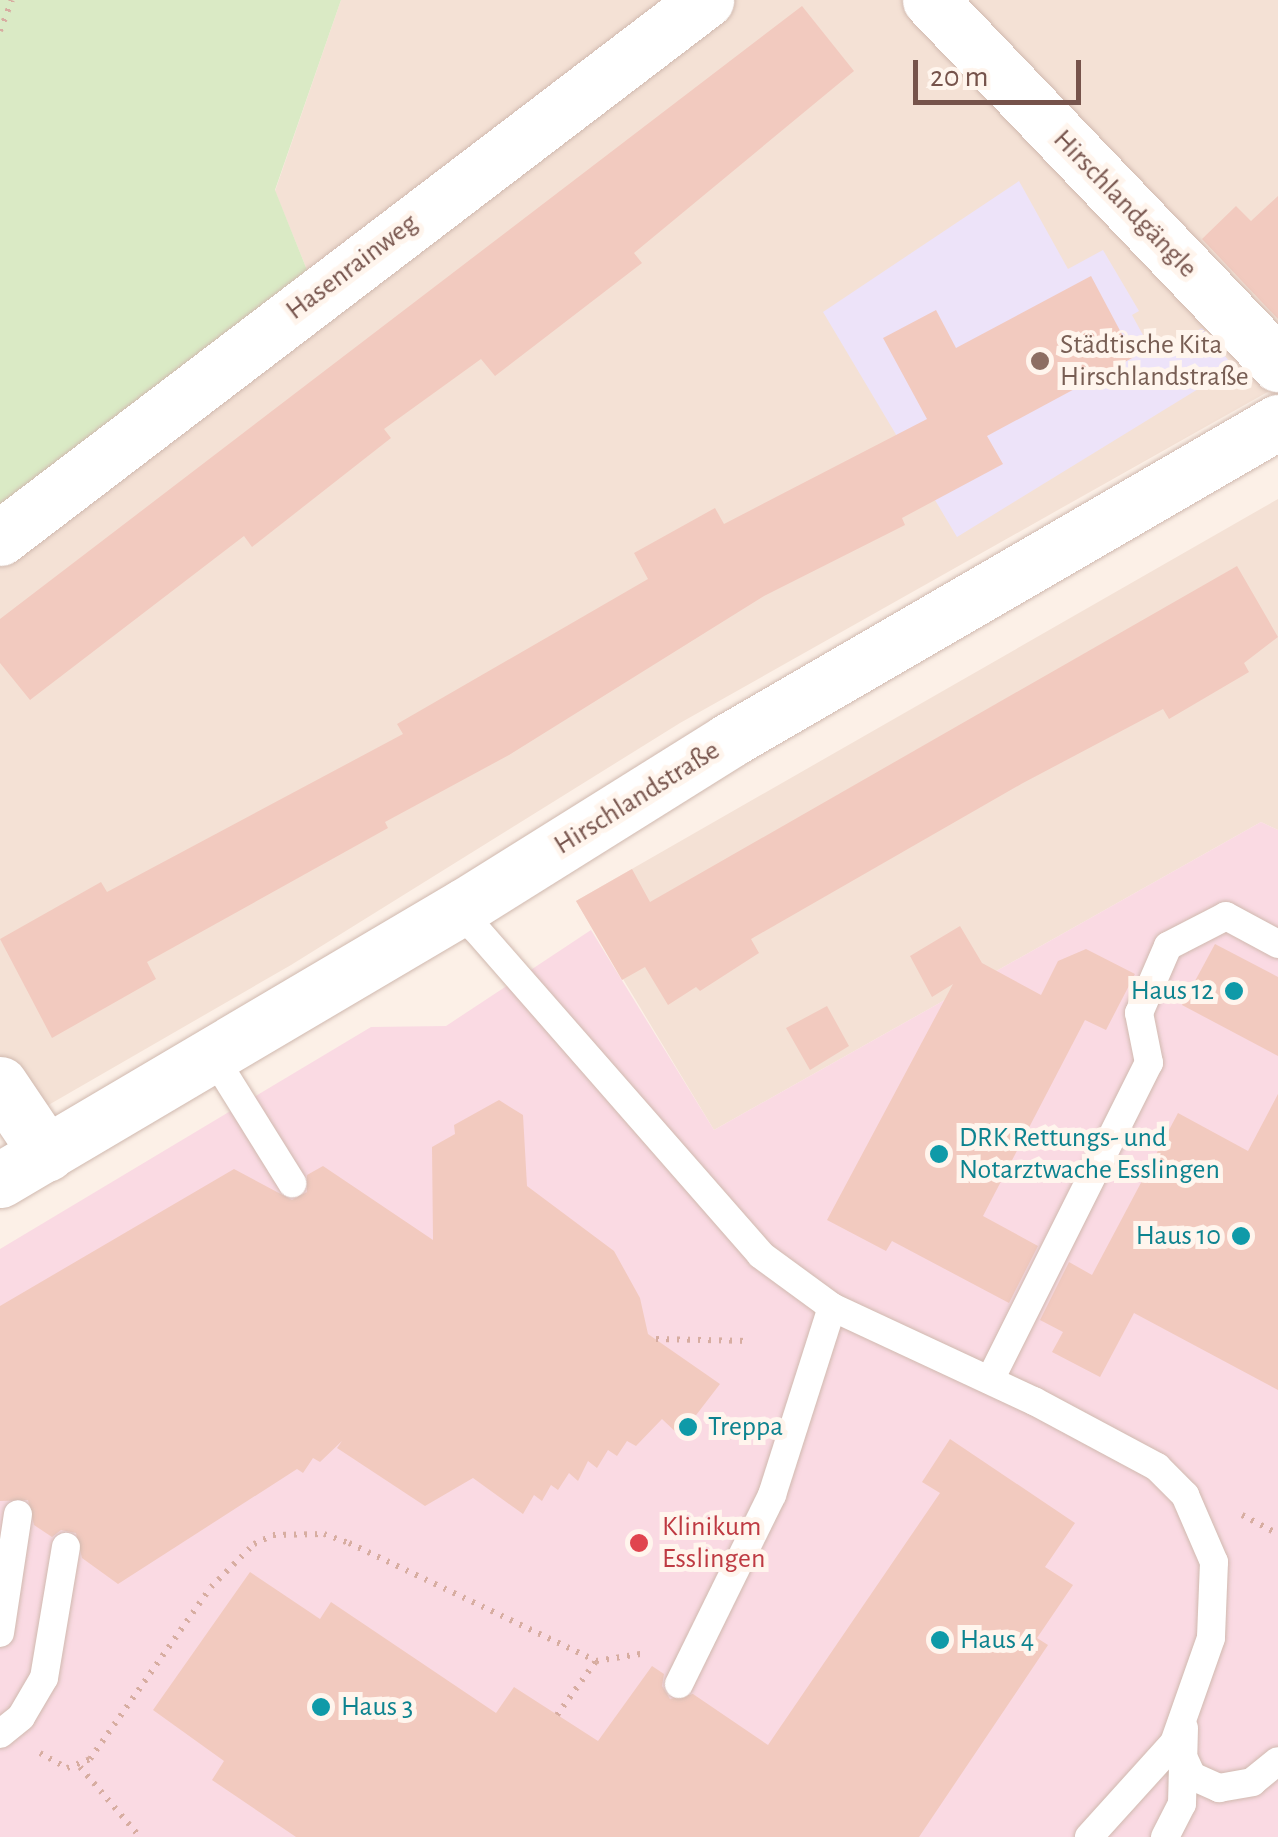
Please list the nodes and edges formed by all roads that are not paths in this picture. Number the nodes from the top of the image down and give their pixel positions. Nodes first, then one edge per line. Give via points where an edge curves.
1 (706, 0) edge
2 (930, 0) edge
3 (1278, 364) edge
4 (1278, 422) edge
5 (0, 538) edge
6 (466, 905) junction
7 (1278, 944) edge
8 (213, 1056) junction
9 (0, 1084) edge
10 (23, 1167) edge
11 (292, 1183) dead end
12 (832, 1307) junction
13 (990, 1380) junction
14 (18, 1514) dead end
15 (66, 1547) dead end
16 (0, 1634) edge
17 (685, 1672) road end
18 (1184, 1726) junction
19 (2, 1732) edge
20 (1185, 1761) junction
21 (1278, 1761) edge
22 (1088, 1837) edge
23 (1165, 1837) edge

1 - 5 street, Hasenrainweg
2 - 3 street, Hirschlandgängle
4 - 6 street, Hirschlandstraße via 728,741
6 - 8 street, Hirschlandstraße
6 - 12 lane via 475,928 736,1232
7 - 13 lane via 1226,916 1168,946 1138,1014 1149,1063
8 - 10 street, Hirschlandstraße
8 - 11 lane
9 - 10 street
12 - 13 lane
12 - 17 lane via 772,1496
13 - 18 lane via 1157,1467 1196,1512 1214,1562 1217,1600
14 - 16 lane
15 - 19 lane via 44,1678
18 - 20 lane
18 - 22 lane via 1163,1760
20 - 21 lane via 1192,1776 1220,1788 1252,1782
20 - 23 lane via 1182,1804

